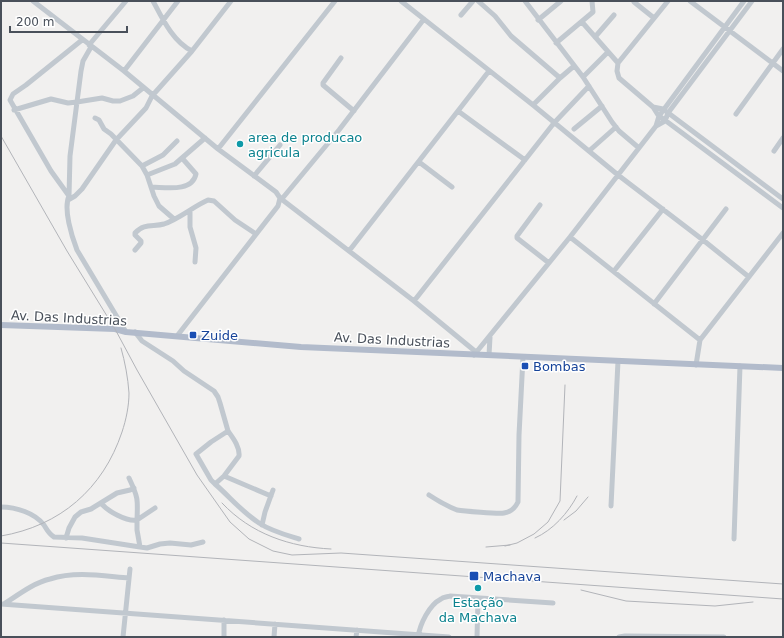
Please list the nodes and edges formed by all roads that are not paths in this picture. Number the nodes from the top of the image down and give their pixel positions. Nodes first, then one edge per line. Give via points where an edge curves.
1 (33, 1) edge
2 (126, 1) edge
3 (153, 1) edge
4 (178, 1) edge
5 (231, 1) edge
6 (335, 1) edge
7 (401, 1) edge
8 (473, 1) edge
9 (478, 1) edge
10 (525, 1) edge
11 (561, 1) edge
12 (592, 1) edge
13 (668, 1) edge
14 (690, 1) edge
15 (744, 1) edge
16 (752, 1) edge
17 (634, 2) dead end
18 (461, 15) dead end
19 (614, 15) dead end
20 (654, 18) junction
21 (424, 19) junction
22 (164, 20) junction
23 (538, 20) junction
24 (582, 22) junction
25 (725, 27) junction
26 (730, 31) junction
27 (595, 37) junction
28 (82, 40) junction
29 (556, 43) junction
30 (90, 46) junction
31 (783, 49) edge
32 (192, 50) junction
33 (608, 52) junction
34 (341, 58) dead end
35 (618, 63) junction
36 (772, 64) junction
37 (574, 66) junction
38 (124, 71) junction
39 (489, 71) junction
40 (783, 71) edge
41 (583, 77) junction
42 (560, 78) junction
43 (589, 86) junction
44 (143, 88) junction
45 (152, 96) junction
46 (78, 102) junction
47 (533, 105) junction
48 (602, 106) junction
49 (653, 107) junction
50 (14, 110) junction
51 (354, 111) junction
52 (458, 111) junction
53 (666, 112) junction
54 (736, 114) dead end
55 (659, 116) junction
56 (95, 118) dead end
57 (665, 121) junction
58 (554, 123) junction
59 (683, 124) junction
60 (656, 126) junction
61 (616, 127) junction
62 (574, 129) dead end
63 (678, 130) junction
64 (205, 138) junction
65 (783, 138) edge
66 (116, 140) junction
67 (178, 141) dead end
68 (280, 145) dead end
69 (640, 148) junction
70 (218, 149) junction
71 (774, 151) dead end
72 (589, 152) junction
73 (722, 153) junction
74 (182, 158) junction
75 (525, 160) junction
76 (718, 160) junction
77 (419, 162) junction
78 (142, 166) junction
79 (147, 175) junction
80 (618, 175) junction
81 (254, 176) junction
82 (151, 187) junction
83 (452, 188) dead end
84 (68, 198) junction
85 (281, 199) junction
86 (783, 199) edge
87 (540, 205) dead end
88 (783, 208) edge
89 (663, 209) junction
90 (726, 209) dead end
91 (190, 211) junction
92 (174, 219) junction
93 (783, 233) edge
94 (256, 234) junction
95 (570, 238) junction
96 (703, 240) junction
97 (136, 250) dead end
98 (349, 251) junction
99 (195, 262) dead end
100 (549, 263) junction
101 (614, 271) junction
102 (749, 277) junction
103 (414, 301) junction
104 (654, 304) junction
105 (1, 325) edge
106 (126, 332) junction
107 (135, 332) junction
108 (177, 336) junction
109 (490, 336) junction
110 (700, 340) junction
111 (475, 353) junction
112 (489, 355) junction
113 (523, 357) junction
114 (618, 361) junction
115 (696, 365) junction
116 (740, 366) junction
117 (783, 368) edge
118 (228, 431) junction
119 (224, 476) junction
120 (129, 478) dead end
121 (215, 484) junction
122 (134, 488) junction
123 (273, 490) dead end
124 (429, 495) dead end
125 (271, 496) junction
126 (101, 503) junction
127 (611, 506) dead end
128 (1, 507) edge
129 (155, 508) dead end
130 (137, 520) junction
131 (262, 525) junction
132 (66, 538) junction
133 (300, 539) dead end
134 (734, 539) dead end
135 (203, 542) dead end
136 (140, 547) junction
137 (130, 569) dead end
138 (129, 578) junction
139 (478, 599) junction
140 (553, 603) dead end
141 (2, 604) edge
142 (125, 612) junction
143 (224, 620) junction
144 (275, 624) junction
145 (357, 630) junction
146 (418, 636) edge
147 (123, 637) edge
148 (224, 637) edge
149 (274, 637) edge
150 (356, 637) edge
151 (449, 637) edge
152 (477, 637) edge
153 (619, 637) edge
154 (712, 637) edge
155 (724, 637) edge

1 - 28 street
2 - 30 street
3 - 22 street
4 - 22 street
5 - 32 street
6 - 70 street
7 - 21 street
8 - 18 street
9 - 42 street via 495,16 511,36
10 - 23 street
11 - 23 street
12 - 24 street via 593,12
13 - 20 street
14 - 25 street
15 - 25 street
16 - 26 street
17 - 20 street
19 - 27 street
20 - 35 street
21 - 39 street
21 - 51 street
22 - 32 street via 182,44
22 - 38 street
23 - 29 street
24 - 27 street
24 - 29 street
25 - 26 street
25 - 53 street
26 - 36 street
26 - 53 street
27 - 33 street
28 - 30 street
28 - 50 street via 13,94 10,100
29 - 37 street
30 - 38 street
30 - 46 street via 83,61
31 - 36 street
32 - 45 street
33 - 35 street
33 - 41 street
34 - 51 street via 323,85
35 - 49 street via 619,78
36 - 40 street
36 - 54 street
37 - 41 street
37 - 42 street
38 - 44 street
39 - 47 street
39 - 52 street
41 - 43 street
42 - 47 street
43 - 48 street
43 - 58 street
44 - 45 street
44 - 46 street via 133,96 120,101 94,98
45 - 64 street
45 - 66 street via 146,108
46 - 50 street via 68,103 51,99
46 - 84 street via 70,156
47 - 58 street
48 - 61 street
48 - 62 street
49 - 53 street
49 - 55 street
50 - 84 street
51 - 85 street
52 - 75 street
52 - 77 street
53 - 55 street
53 - 57 street
53 - 59 street
55 - 57 street
55 - 60 street
56 - 66 street
57 - 60 street
57 - 63 street
58 - 72 street
58 - 75 street
59 - 63 street
59 - 73 street
60 - 69 street
61 - 69 street
61 - 72 street
63 - 76 street
64 - 70 street
64 - 74 street
65 - 71 street
66 - 78 street
66 - 84 street via 82,189 75,196
67 - 78 street via 162,155
68 - 81 street
69 - 80 street
70 - 81 street
72 - 80 street
73 - 76 street
73 - 86 street
74 - 79 street via 170,167
74 - 82 street via 196,174 190,184 180,187
75 - 103 street
76 - 88 street
77 - 83 street
77 - 98 street
78 - 79 street
79 - 82 street
80 - 89 street
80 - 95 street
81 - 85 street via 276,192
82 - 92 street via 159,206
84 - 106 street via 67,210 76,250
85 - 94 street
85 - 98 street
87 - 100 street via 517,238
89 - 96 street
89 - 101 street
90 - 96 street
91 - 92 street
91 - 94 street via 211,200
91 - 99 street via 190,227 196,248
92 - 97 street via 137,230 135,235 141,243
93 - 102 street
94 - 108 street
95 - 100 street
95 - 101 street
96 - 102 street
96 - 104 street
98 - 103 street
100 - 109 street
101 - 104 street
102 - 110 street
103 - 111 street
104 - 110 street
105 - 106 main road, Av. Das Industrias via 115,329
106 - 107 main road, Av. Das Industrias
107 - 108 main road, Av. Das Industrias
107 - 118 street via 142,341 214,392 218,397
108 - 111 main road, Av. Das Industrias via 301,346
109 - 111 street
109 - 112 street
110 - 115 street
111 - 112 main road, Av. Das Industrias
112 - 113 main road, Av. Das Industrias
113 - 114 main road, Av. Das Industrias
113 - 124 street via 519,496 516,507 504,513 459,510 444,505
114 - 115 main road, Av. Das Industrias
114 - 127 street
115 - 116 main road, Av. Das Industrias
116 - 117 main road, Av. Das Industrias
116 - 134 street
118 - 119 street via 240,452
118 - 121 street via 196,454
119 - 121 street
119 - 125 street
120 - 122 street
121 - 131 street
122 - 126 street via 117,493
122 - 130 street via 138,502
123 - 125 street
125 - 131 street
126 - 130 street via 109,511 130,521
126 - 132 street via 80,512 69,528
128 - 132 street via 21,510 43,524 54,537
129 - 130 street
130 - 136 street
131 - 133 street
132 - 136 street
135 - 136 street via 191,545 170,543
137 - 138 street
138 - 141 street via 90,574 65,575 34,585
138 - 142 street
139 - 140 street
139 - 146 street via 450,596 442,598 428,612
139 - 152 street
141 - 142 street
142 - 143 street
142 - 147 street
143 - 144 street
143 - 148 street
144 - 145 street
144 - 149 street
145 - 146 street
145 - 150 street
146 - 151 street
153 - 154 street
154 - 155 street

